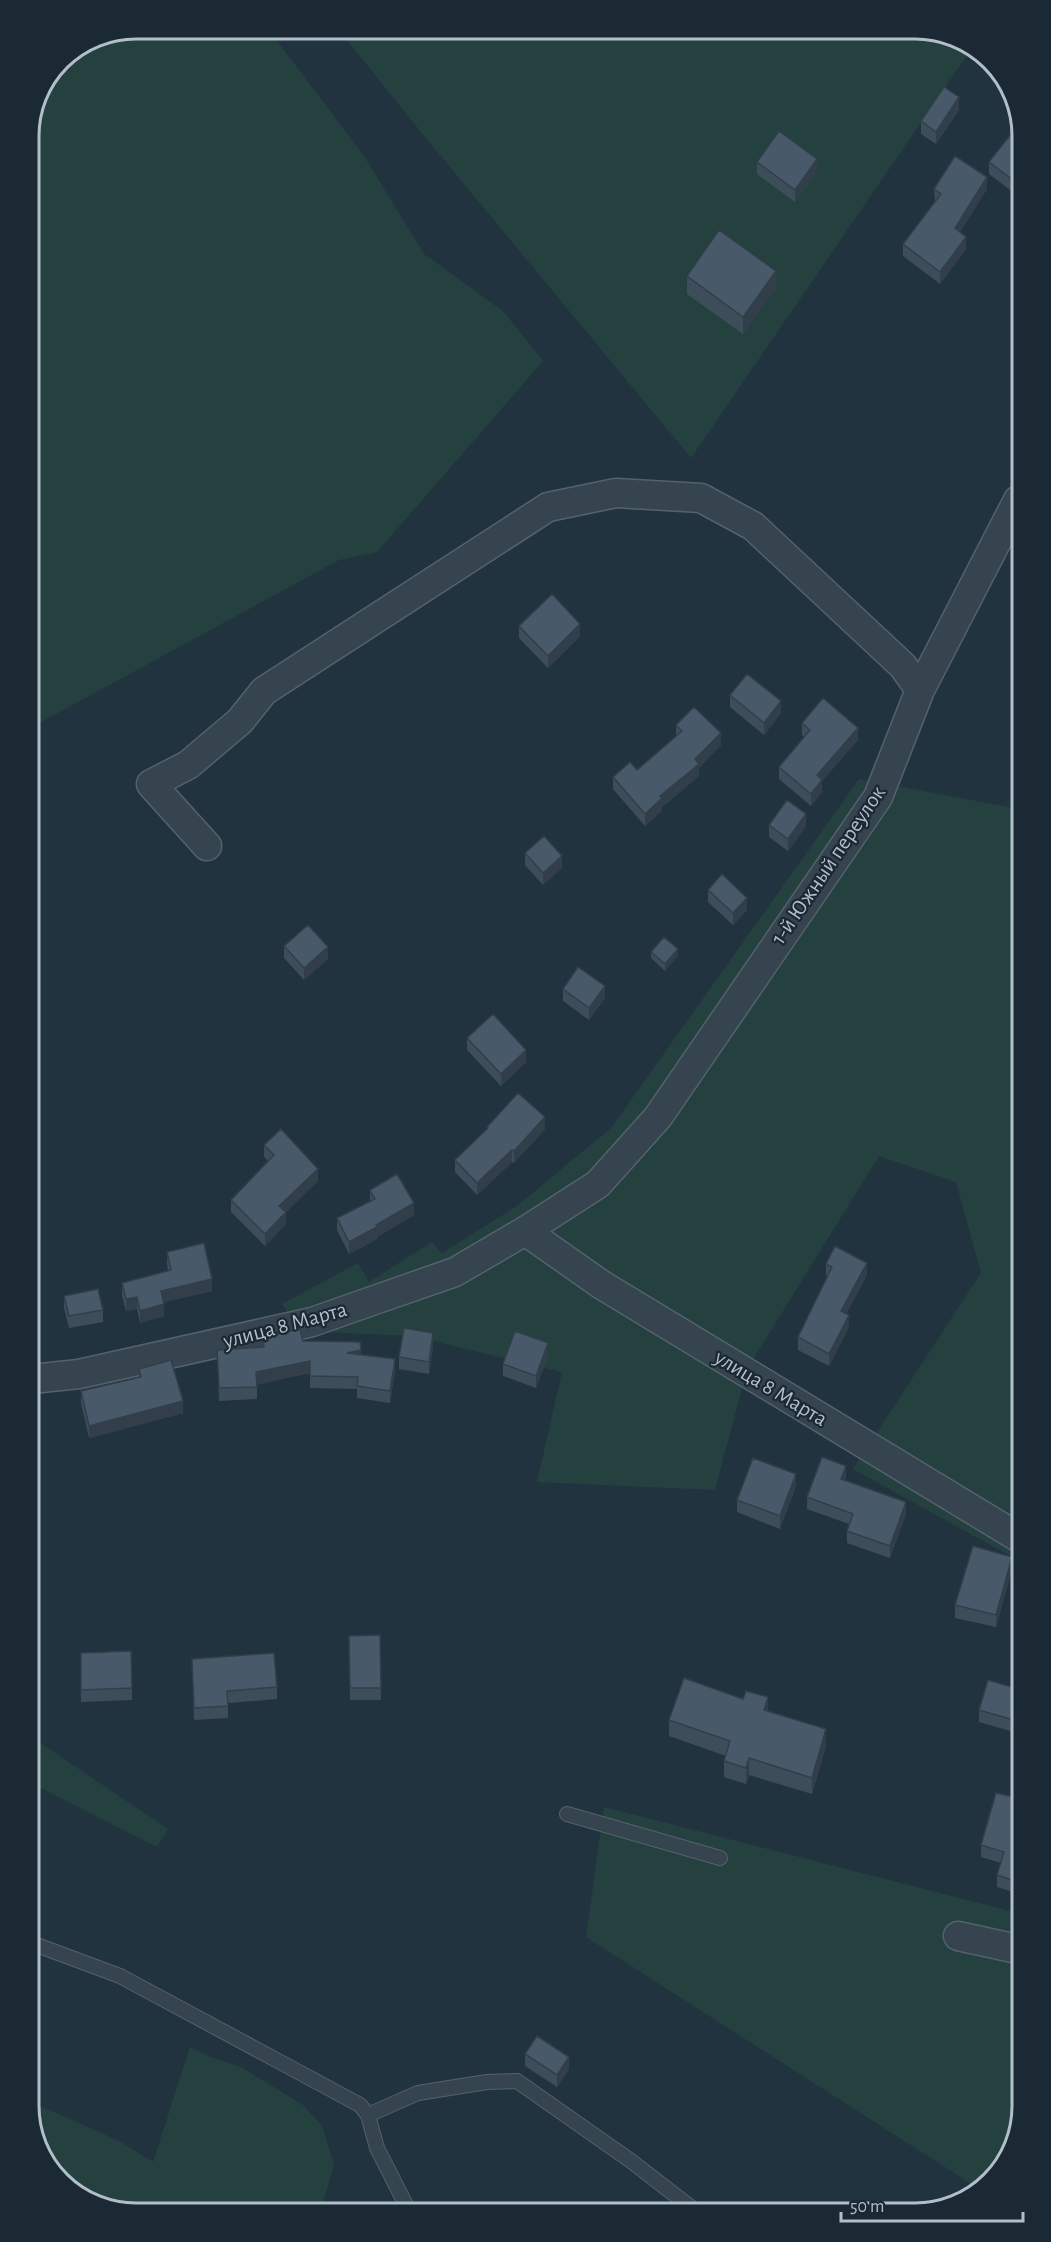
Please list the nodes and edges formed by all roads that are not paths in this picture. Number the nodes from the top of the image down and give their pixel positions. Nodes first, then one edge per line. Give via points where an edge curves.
1 (1012, 512) edge
2 (920, 690) junction
3 (207, 846) dead end
4 (658, 1117) joint
5 (525, 1231) junction
6 (39, 1378) edge
7 (1012, 1534) edge
8 (567, 1814) dead end
9 (720, 1858) dead end
10 (958, 1936) dead end
11 (39, 1946) edge
12 (1012, 1948) edge
13 (368, 2115) junction
14 (405, 2203) edge
15 (685, 2203) edge

1 - 2 street, 1-й Южный переулок
2 - 3 street via 903,666 753,526 701,498 616,493 548,507 264,691 240,722 188,765 151,784
2 - 4 street, 1-й Южный переулок via 878,797
4 - 5 street, улица 8 Марта via 598,1184
5 - 6 street, улица 8 Марта via 455,1272 312,1322 79,1374
5 - 7 street, улица 8 Марта via 602,1285
8 - 9 lane
10 - 12 street
11 - 13 lane via 120,1976 360,2105
13 - 14 lane via 376,2148
13 - 15 lane via 418,2093 517,2081

